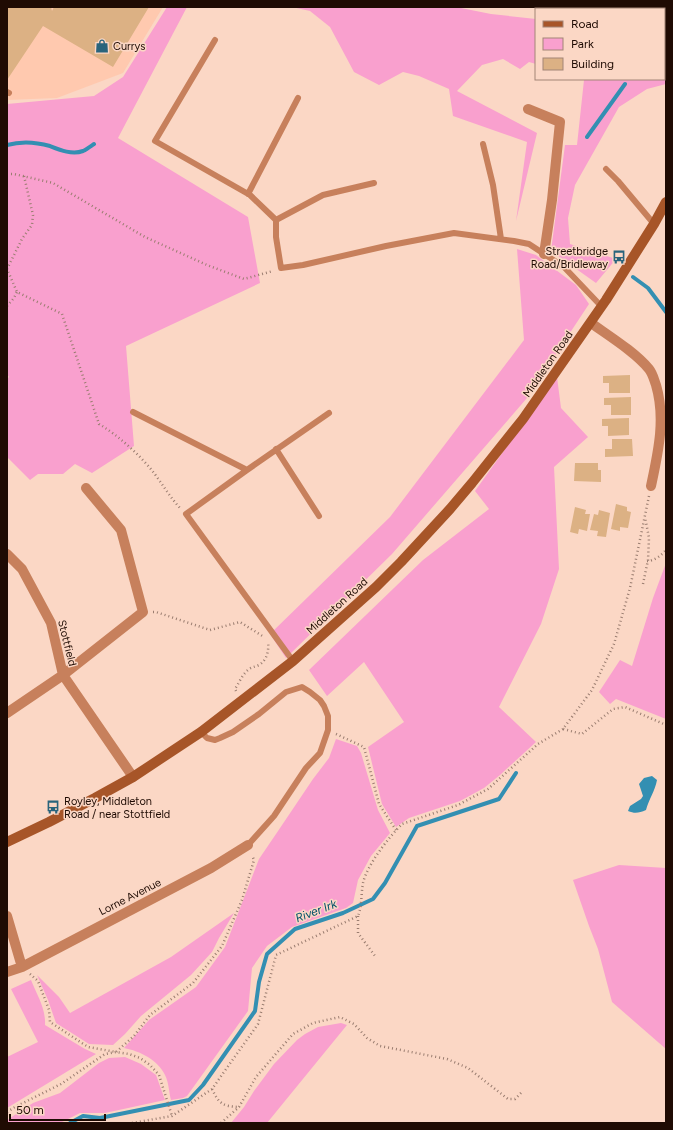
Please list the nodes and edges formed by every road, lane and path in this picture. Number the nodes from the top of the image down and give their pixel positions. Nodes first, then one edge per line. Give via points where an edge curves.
1 (593, 7) edge
2 (614, 8) edge
3 (215, 40) dead end
4 (298, 98) dead end
5 (528, 109) dead end
6 (483, 144) dead end
7 (606, 169) dead end
8 (7, 174) edge
9 (24, 176) junction
10 (374, 183) dead end
11 (248, 194) junction
12 (666, 202) edge
13 (276, 220) junction
14 (654, 224) junction
15 (501, 239) junction
16 (544, 254) junction
17 (281, 268) junction
18 (17, 292) junction
19 (604, 304) junction
20 (7, 306) edge
21 (591, 323) junction
22 (133, 412) dead end
23 (329, 413) dead end
24 (276, 449) junction
25 (247, 470) junction
26 (651, 486) joint
27 (86, 488) dead end
28 (186, 514) junction
29 (645, 515) junction
30 (319, 516) dead end
31 (666, 550) edge
32 (7, 554) edge
33 (647, 561) junction
34 (643, 584) dead end
35 (143, 612) junction
36 (293, 661) junction
37 (63, 675) junction
38 (243, 700) junction
39 (7, 713) edge
40 (666, 725) edge
41 (564, 729) junction
42 (328, 730) junction
43 (201, 732) junction
44 (133, 776) junction
45 (396, 830) junction
46 (7, 842) edge
47 (248, 845) junction
48 (7, 916) edge
49 (358, 916) junction
50 (375, 956) dead end
51 (22, 967) junction
52 (7, 972) edge
53 (116, 1052) junction
54 (212, 1089) junction
55 (523, 1091) dead end
56 (239, 1107) junction
57 (7, 1112) edge
58 (172, 1116) junction
59 (132, 1123) edge
60 (221, 1123) edge

1 - 2 highway
3 - 11 lane via 155,141
4 - 11 lane
5 - 16 street via 560,122
6 - 15 lane via 493,185
7 - 14 lane
8 - 9 path
9 - 17 path via 53,183 145,237 244,279
9 - 18 path via 33,215 32,225 7,269
10 - 13 lane via 323,195
11 - 13 lane
12 - 14 main road, Middleton Road
13 - 17 lane
14 - 19 main road, Middleton Road
15 - 16 lane via 529,244
15 - 17 lane via 454,232
16 - 19 lane via 564,268
18 - 20 path
18 - 28 path via 62,314 99,424 126,445 153,472
19 - 21 main road, Middleton Road
21 - 26 street via 641,360 654,378 660,397 661,427
21 - 36 main road, Middleton Road via 523,419 446,514 376,587
22 - 25 lane
23 - 24 lane
24 - 25 lane
24 - 30 lane
25 - 28 lane
26 - 29 path
27 - 35 street via 121,530
28 - 36 lane
29 - 33 path via 649,538
29 - 41 path via 630,588 614,644 592,690
31 - 33 path via 651,561
32 - 37 street, Stottfield via 22,569 51,623
33 - 34 path
35 - 37 street
35 - 38 path via 156,612 210,630 240,622 265,638 269,648 267,655 260,664 248,669 235,689
36 - 38 main road, Middleton Road
37 - 39 street
37 - 44 street, Stottfield
38 - 43 main road, Middleton Road
40 - 41 path via 625,707 613,708 582,734
41 - 45 path via 538,744 488,789 458,806 402,824
42 - 43 lane via 328,716 324,706 302,687 286,692 233,732 220,738 207,738
42 - 45 path via 364,747 379,804
42 - 47 lane via 320,753 306,768 274,816
43 - 44 main road, Middleton Road
44 - 46 main road, Middleton Road
45 - 49 path via 371,864 363,882
47 - 51 street, Lorne Avenue via 211,868
47 - 53 path via 254,860 242,900 222,946 193,983 150,1015 134,1036
48 - 51 street
49 - 50 path via 358,933
49 - 54 path via 276,955 258,1024
51 - 52 street, Lorne Avenue
51 - 53 path via 38,981 49,1010 50,1022 88,1048
53 - 57 path via 105,1054 61,1084
53 - 58 path via 129,1054 150,1064 159,1075
54 - 56 path via 225,1106
54 - 58 path
55 - 56 path via 515,1099 508,1099 468,1068 447,1059 380,1046 367,1038 354,1024 340,1017 313,1023 293,1034 256,1077
56 - 60 path
58 - 59 path

